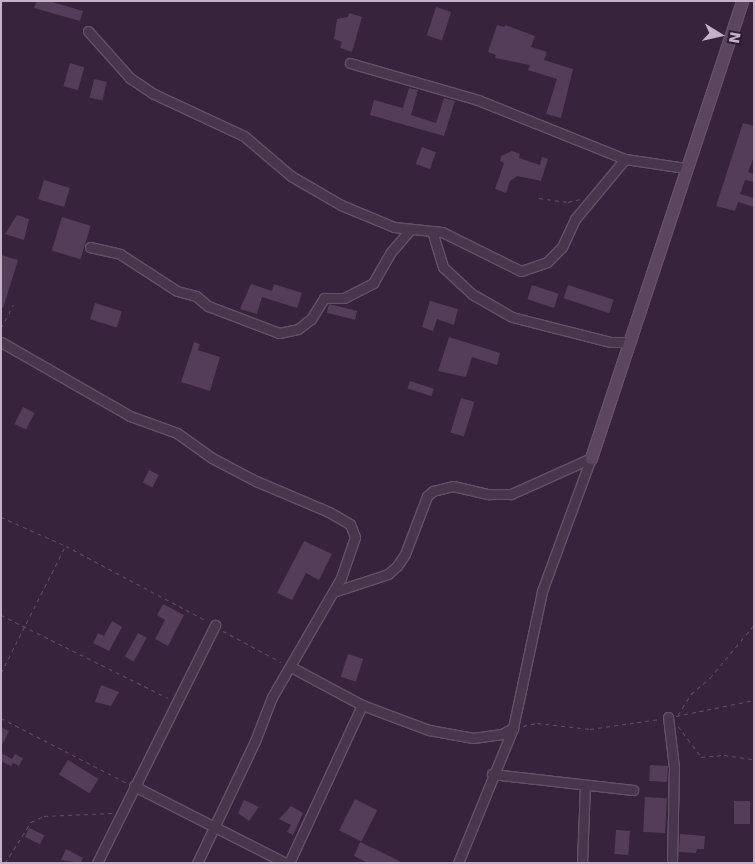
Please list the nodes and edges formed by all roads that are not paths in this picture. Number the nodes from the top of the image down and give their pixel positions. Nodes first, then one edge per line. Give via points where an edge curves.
1 (742, 1) edge
2 (88, 31) dead end
3 (350, 63) dead end
4 (625, 160) junction
5 (685, 168) junction
6 (409, 231) junction
7 (432, 231) junction
8 (90, 247) dead end
9 (1, 342) edge
10 (630, 342) junction
11 (592, 458) junction
12 (333, 592) junction
13 (215, 625) road end
14 (291, 667) junction
15 (362, 705) junction
16 (673, 716) road end
17 (513, 728) junction
18 (492, 774) junction
19 (134, 786) junction
20 (586, 786) junction
21 (633, 790) dead end
22 (214, 828) junction
23 (97, 863) edge
24 (196, 863) edge
25 (287, 863) edge
26 (458, 863) edge
27 (582, 863) edge
28 (672, 863) edge

1 - 5 street
2 - 6 street via 130,78 154,94 244,136 291,176 361,216
3 - 4 street via 478,100
4 - 5 street
4 - 7 street via 576,219 562,246 547,262 521,271 474,246
5 - 10 street
6 - 7 street
6 - 8 street via 390,253 373,283 344,298 324,298 311,319 298,329 279,333 208,306 196,296 177,291 120,254
7 - 10 street via 443,267 472,294 512,317 611,342
9 - 12 street via 130,416 177,433 212,458 350,524 355,537
10 - 11 street
11 - 12 street via 511,494 489,494 453,486 433,491 427,496 405,554 397,566 388,574
11 - 17 street via 542,591
12 - 14 street
13 - 19 street
14 - 15 street
14 - 22 street via 272,697
15 - 17 street via 454,737 502,734
15 - 25 street
16 - 28 street
17 - 18 street
18 - 20 street
18 - 26 street
19 - 22 street
19 - 23 street
20 - 21 street
20 - 27 street
22 - 24 street
22 - 25 street

